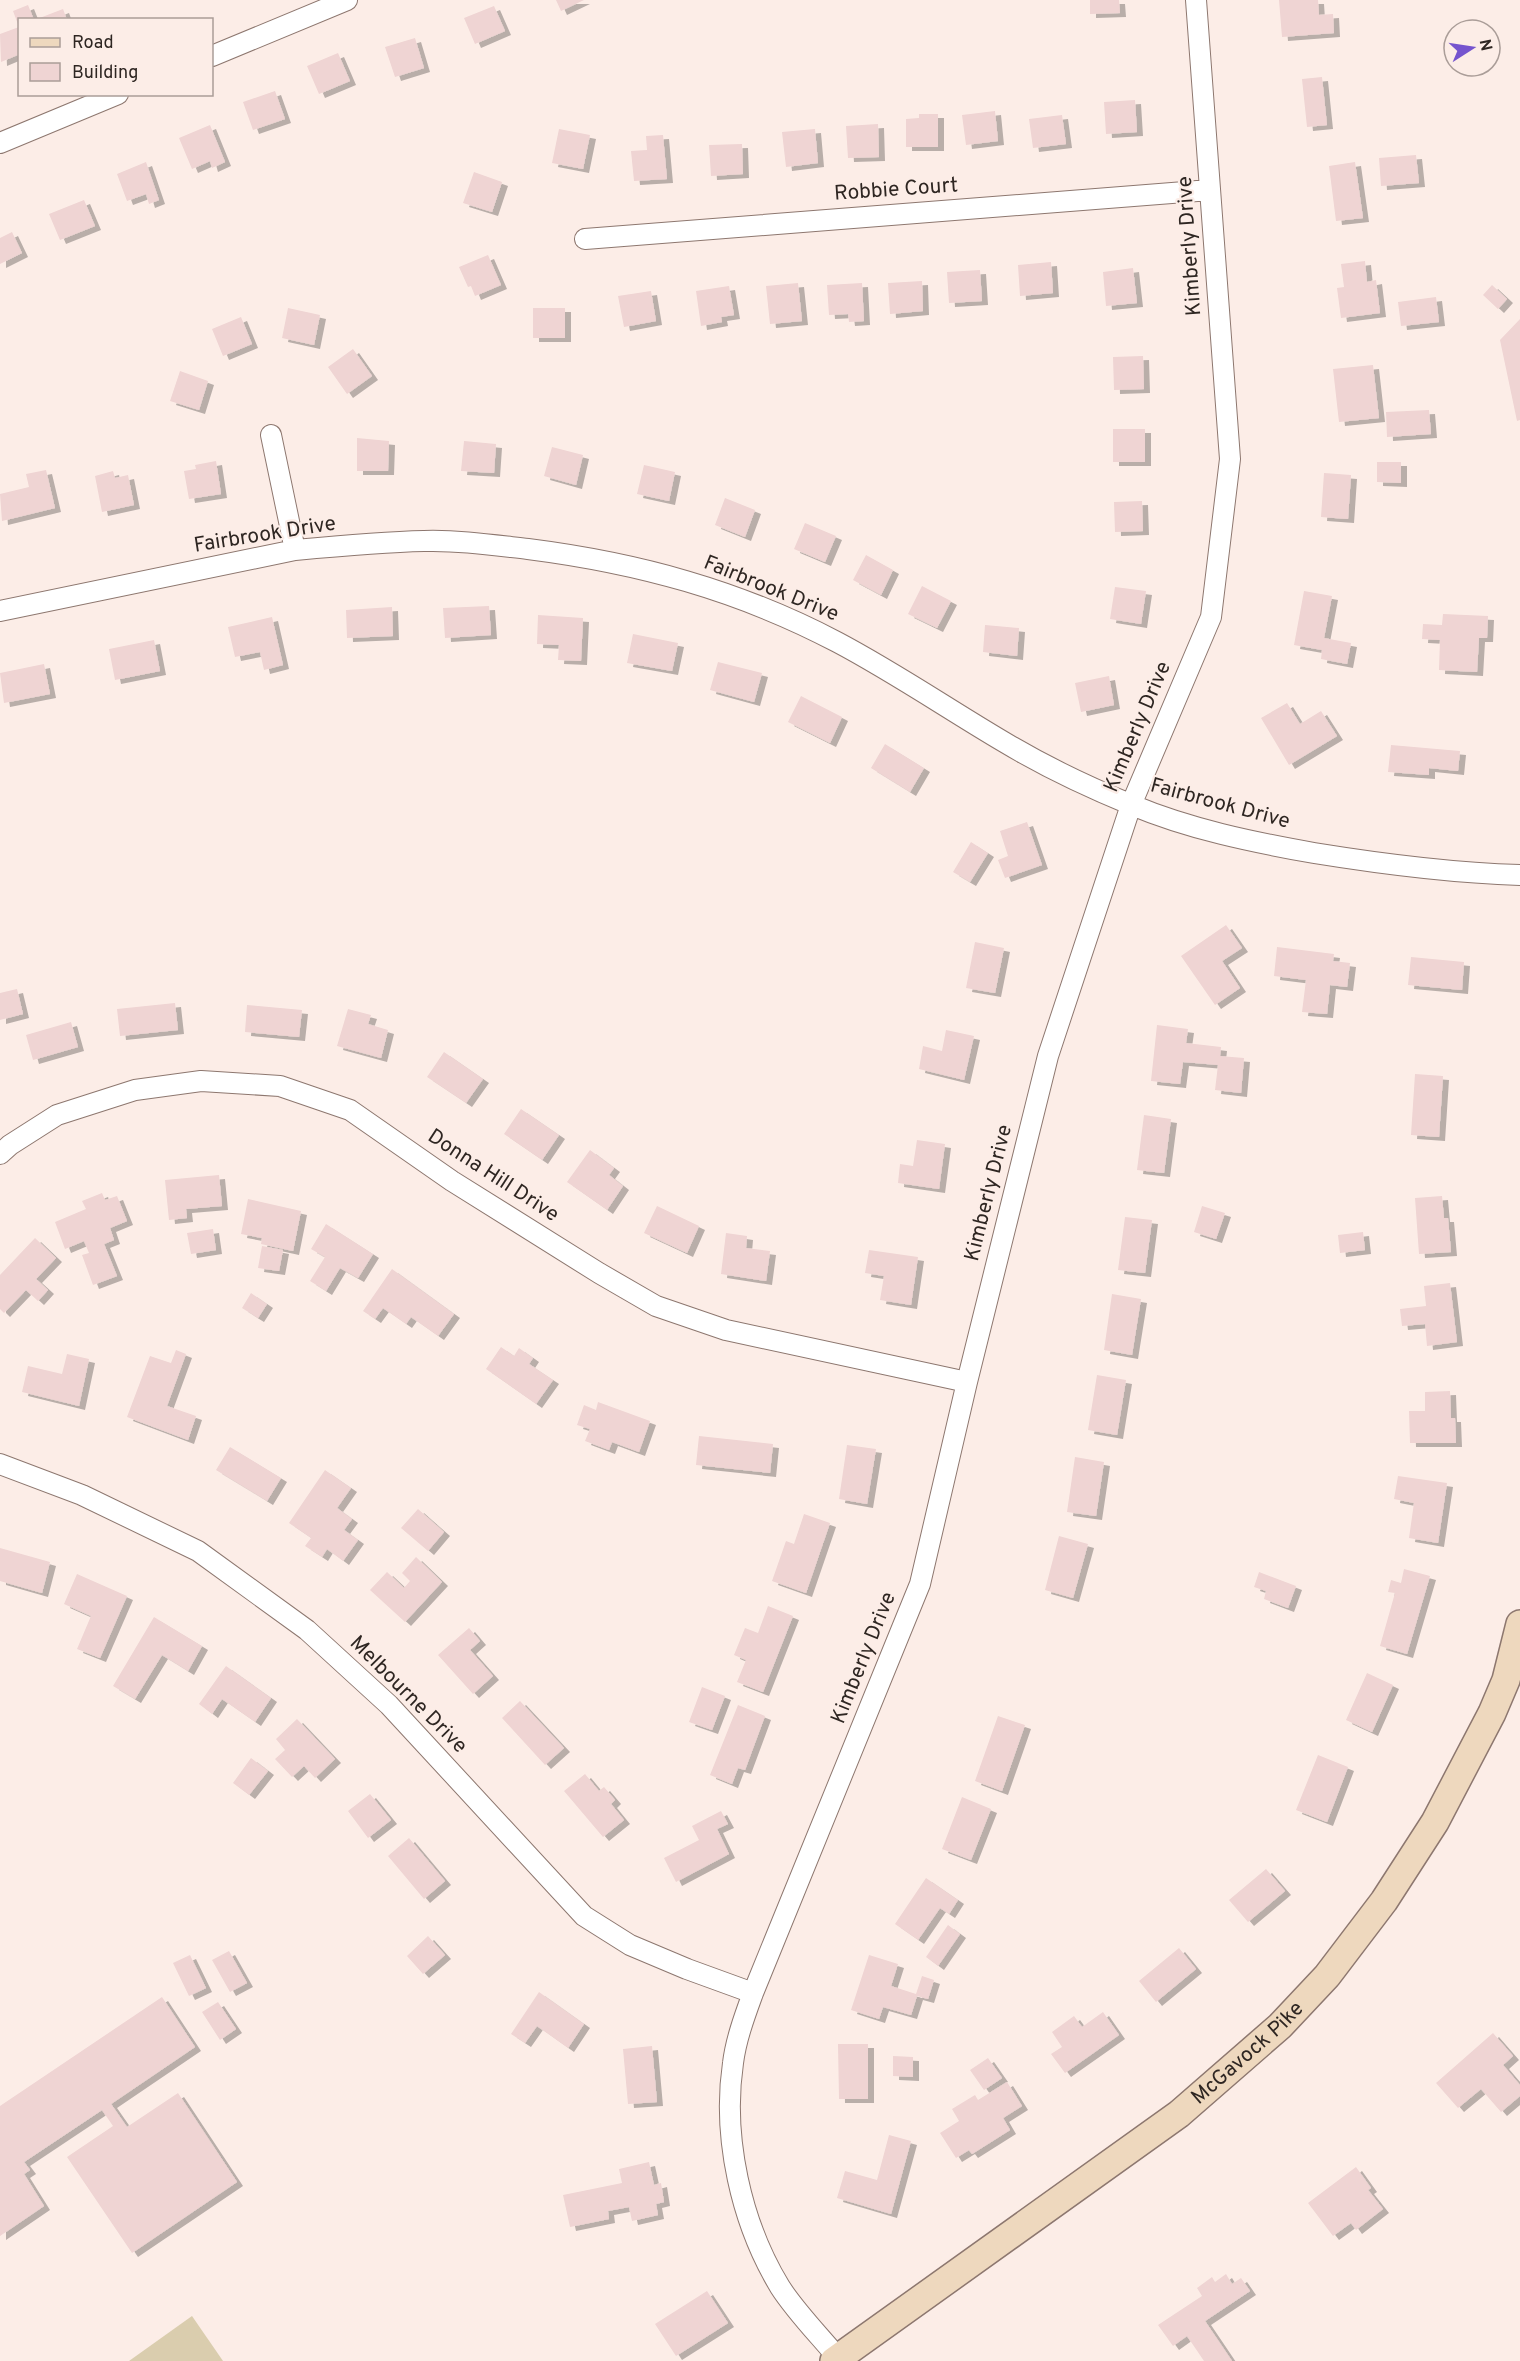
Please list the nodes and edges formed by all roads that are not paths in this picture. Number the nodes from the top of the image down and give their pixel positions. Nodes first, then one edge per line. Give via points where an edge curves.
1 (347, 0) edge
2 (1196, 0) edge
3 (213, 56) edge
4 (113, 96) edge
5 (0, 143) edge
6 (1210, 190) junction
7 (585, 238) dead end
8 (271, 435) dead end
9 (295, 550) junction
10 (0, 611) edge
11 (1131, 805) junction
12 (1520, 875) edge
13 (0, 1154) edge
14 (967, 1382) junction
15 (0, 1464) edge
16 (1520, 1624) edge
17 (1513, 1682) edge
18 (753, 1993) junction
19 (836, 2360) edge

1 - 3 street
2 - 6 street, Kimberly Drive
4 - 5 street
6 - 7 street, Robbie Court
6 - 11 street, Kimberly Drive via 1230,459 1211,617
8 - 9 street
9 - 10 street, Fairbrook Drive
9 - 11 street, Fairbrook Drive via 426,541 482,543 588,557 686,580 795,621 901,679 1024,754
11 - 12 street, Fairbrook Drive via 1286,848 1415,867
11 - 14 street, Kimberly Drive via 1048,1056
13 - 14 street, Donna Hill Drive via 57,1115 135,1090 201,1081 280,1086 350,1110 452,1181 656,1306 726,1330
14 - 18 street, Kimberly Drive via 920,1584
15 - 18 street, Melbourne Drive via 82,1495 198,1551 307,1630 388,1705 584,1916 630,1945
16 - 17 main road, McGavock Pike
17 - 19 main road, McGavock Pike via 1492,1713 1436,1822 1384,1901 1327,1976 1280,2026 1179,2114
18 - 19 street, Kimberly Drive via 733,2063 730,2108 733,2152 744,2204 757,2241 781,2288

